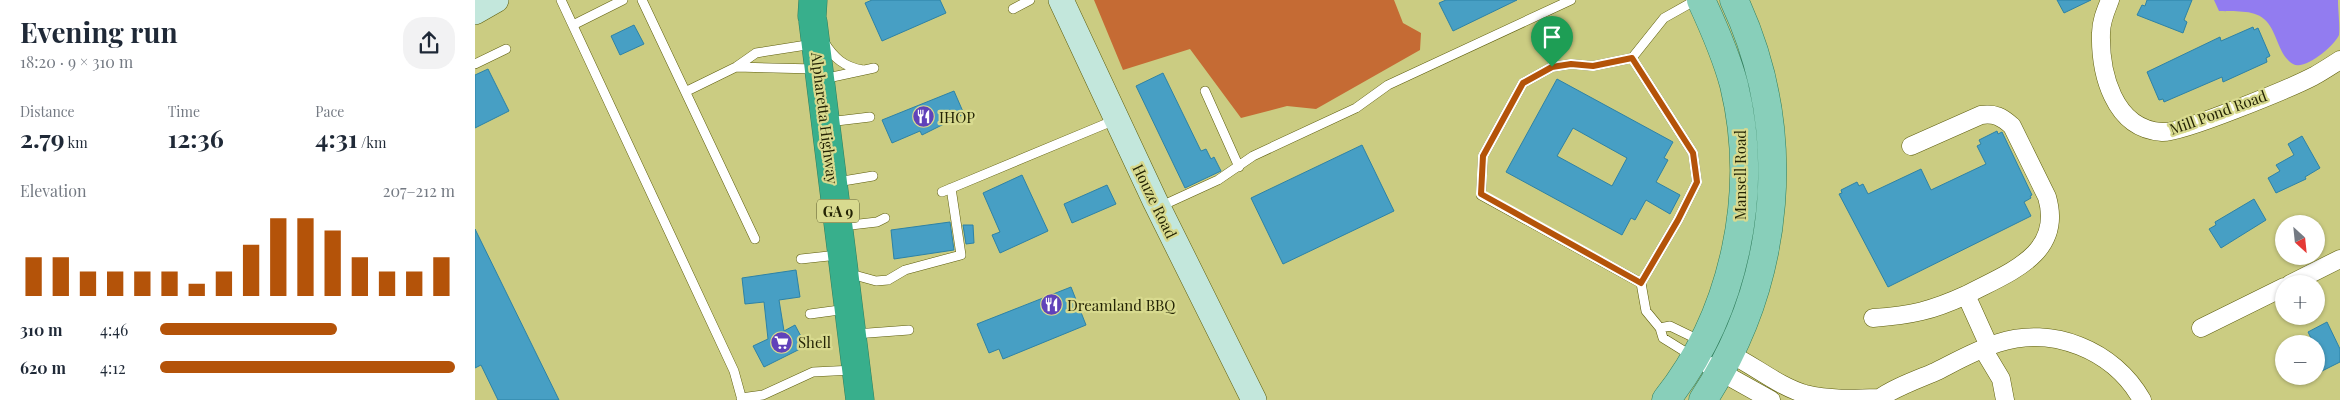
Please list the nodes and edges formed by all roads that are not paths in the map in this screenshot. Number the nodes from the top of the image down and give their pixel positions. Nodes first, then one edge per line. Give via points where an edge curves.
1 (496, 0) edge
2 (561, 0) edge
3 (623, 0) edge
4 (642, 0) edge
5 (1031, 0) edge
6 (1061, 0) edge
7 (1571, 0) edge
8 (1696, 0) edge
9 (1701, 0) edge
10 (1733, 0) edge
11 (2110, 0) edge
12 (1013, 9) dead end
13 (475, 12) edge
14 (573, 25) junction
15 (814, 33) edge
16 (506, 49) dead end
17 (1632, 58) junction
18 (2340, 60) edge
19 (475, 64) edge
20 (736, 67) junction
21 (874, 68) dead end
22 (863, 70) junction
23 (687, 91) junction
24 (1205, 91) dead end
25 (869, 117) dead end
26 (1117, 119) junction
27 (826, 122) junction
28 (1911, 146) dead end
29 (1773, 149) junction
30 (1743, 150) junction
31 (1239, 167) junction
32 (873, 176) dead end
33 (834, 182) junction
34 (1158, 207) junction
35 (885, 218) dead end
36 (840, 226) junction
37 (755, 240) dead end
38 (2340, 258) edge
39 (801, 259) dead end
40 (844, 264) junction
41 (2307, 275) edge
42 (1641, 283) junction
43 (2275, 291) edge
44 (1966, 295) junction
45 (810, 314) dead end
46 (1873, 318) dead end
47 (851, 322) junction
48 (1660, 328) junction
49 (2201, 328) dead end
50 (909, 330) dead end
51 (1986, 347) junction
52 (1713, 354) junction
53 (856, 370) junction
54 (1804, 397) edge
55 (741, 399) edge
56 (1878, 399) edge
57 (860, 400) edge
58 (1254, 400) edge
59 (1666, 400) edge
60 (1703, 400) edge
61 (1771, 400) edge
62 (2005, 400) edge
63 (2141, 400) edge

1 - 13 street
2 - 14 lane
3 - 14 lane
4 - 23 lane
5 - 12 lane
6 - 26 street, Houze Road
7 - 31 lane via 1387,85 1356,108 1253,156
8 - 17 lane via 1664,18
9 - 30 main road, Mansell Road via 1716,31 1734,85
10 - 29 main road, Mansell Road via 1761,70
11 - 18 street, Mill Pond Road via 2101,33 2106,84 2115,103 2127,117 2144,128 2163,133 2202,121 2314,76
14 - 55 lane via 734,371
15 - 20 lane
15 - 20 lane via 756,53
15 - 22 lane
15 - 22 lane via 838,60 850,68
15 - 27 highway, Alpharetta Highway / GA 9
16 - 19 lane
17 - 42 lane via 1693,153 1697,182
17 - 42 lane via 1593,66 1571,64 1552,67 1523,83 1483,156 1481,194
20 - 23 lane
21 - 22 lane
23 - 37 lane
24 - 31 lane
25 - 27 lane
26 - 34 street, Houze Road
26 - 40 lane via 947,190 961,255 905,270 888,280 876,281
27 - 33 highway, Alpharetta Highway / GA 9
28 - 44 street via 1981,115 2003,118 2012,126 2047,197 2051,209 2049,228 2044,243 2033,258
29 - 30 main road
29 - 52 main road, Mansell Road via 1773,203 1765,255 1746,318
30 - 52 main road, Mansell Road via 1743,196 1737,247 1723,297
31 - 34 lane
32 - 33 lane
33 - 36 highway, Alpharetta Highway / GA 9
34 - 58 street, Houze Road
35 - 36 lane via 877,222
36 - 40 highway, Alpharetta Highway / GA 9
38 - 41 street
39 - 40 lane
40 - 47 highway, Alpharetta Highway / GA 9
42 - 48 lane via 1646,311
43 - 49 street
44 - 46 street via 1933,310
44 - 51 street
45 - 47 lane
47 - 50 lane
47 - 53 highway, Alpharetta Highway / GA 9
48 - 52 lane via 1670,326
48 - 52 lane via 1663,338
51 - 56 street
51 - 62 street via 2001,379
51 - 63 street via 2036,337 2074,343 2112,364 2127,378
52 - 54 street via 1788,386
52 - 59 main road, Mansell Road
52 - 60 main road, Mansell Road
52 - 61 street
53 - 55 lane via 813,372 763,395
53 - 57 highway, Alpharetta Highway / GA 9
54 - 56 street

